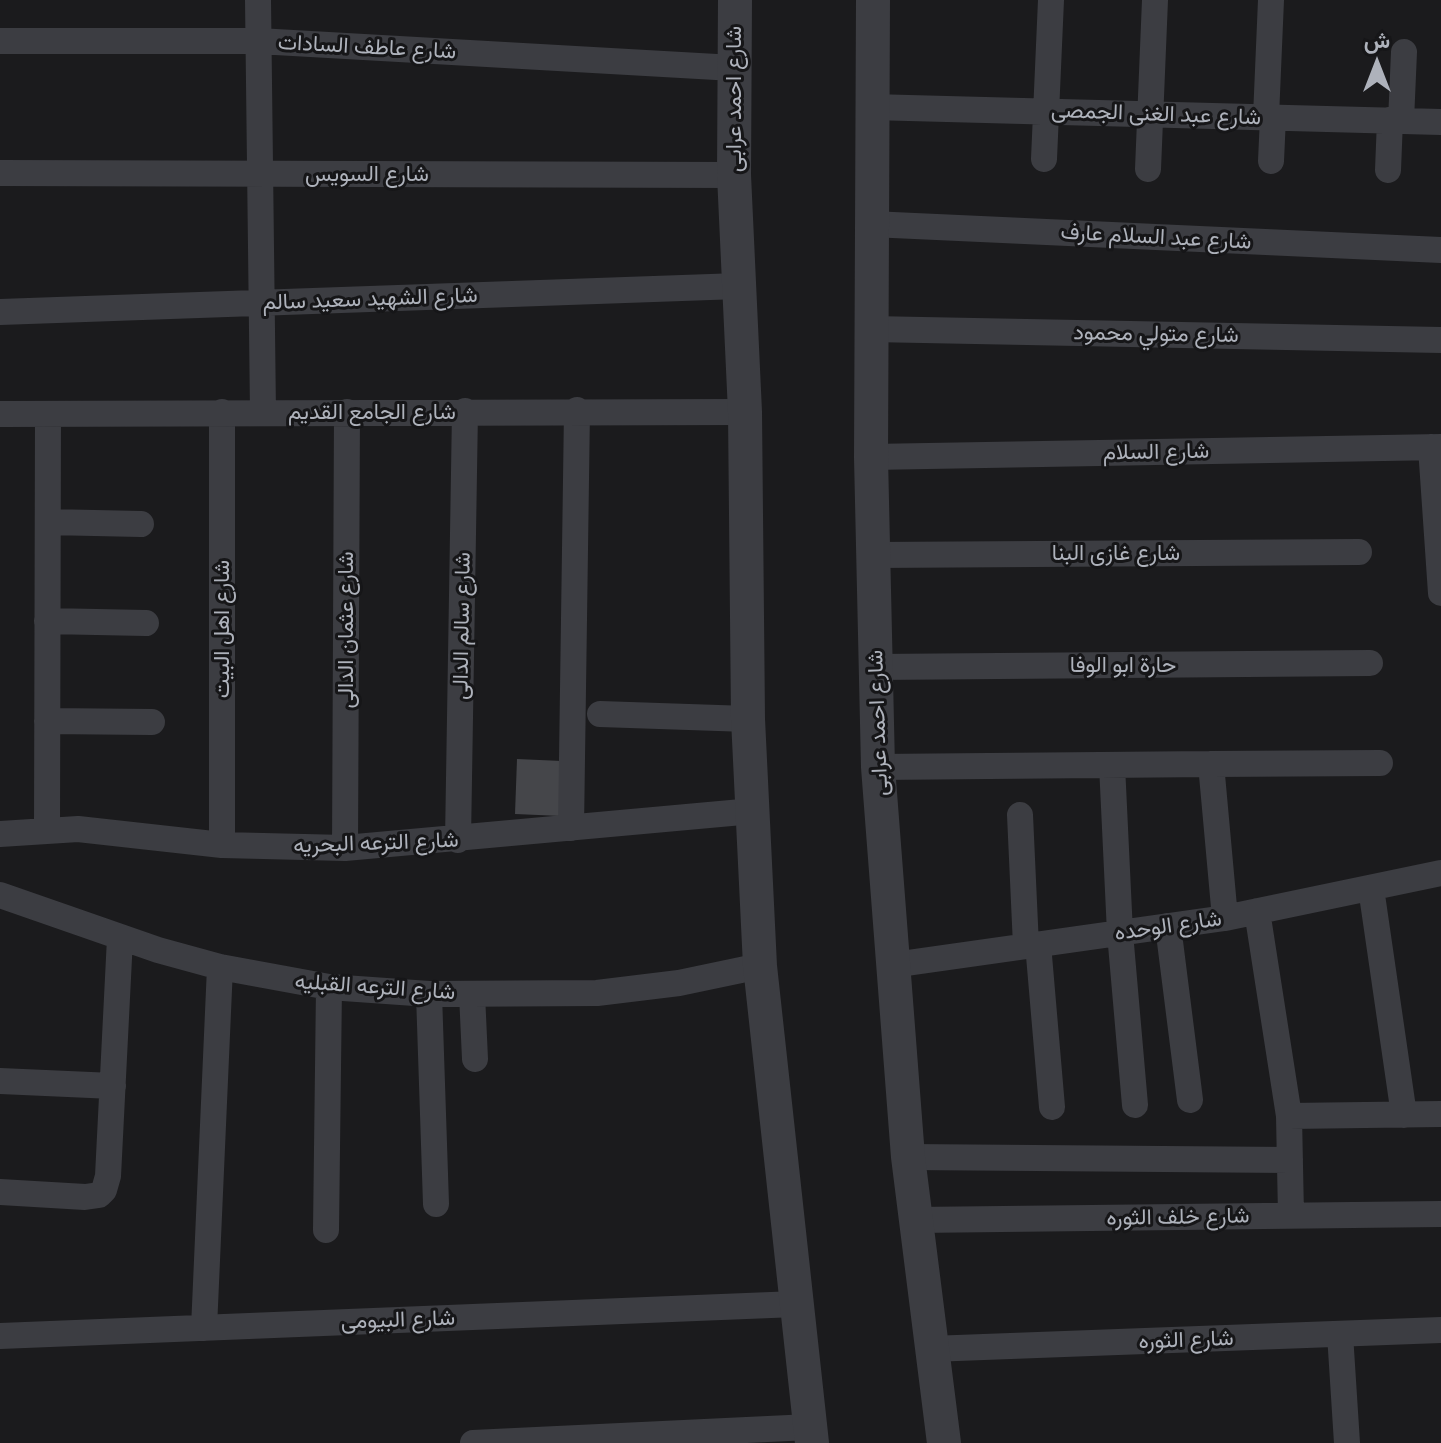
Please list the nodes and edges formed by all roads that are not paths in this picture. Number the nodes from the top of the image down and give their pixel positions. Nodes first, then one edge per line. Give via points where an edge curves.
1 (258, 0) edge
2 (735, 0) edge
3 (873, 0) edge
4 (1051, 0) edge
5 (1155, 0) edge
6 (1271, 0) edge
7 (0, 41) edge
8 (258, 41) junction
9 (1404, 52) dead end
10 (734, 68) junction
11 (871, 107) junction
12 (1046, 111) junction
13 (1150, 114) junction
14 (1270, 117) junction
15 (1396, 120) junction
16 (1441, 122) edge
17 (1044, 159) dead end
18 (1271, 161) dead end
19 (1148, 169) dead end
20 (1388, 170) dead end
21 (0, 173) edge
22 (260, 174) junction
23 (734, 175) junction
24 (871, 224) junction
25 (1441, 250) edge
26 (739, 286) junction
27 (262, 303) junction
28 (0, 312) edge
29 (871, 329) junction
30 (1441, 340) edge
31 (577, 410) junction
32 (465, 411) junction
33 (222, 412) junction
34 (263, 412) junction
35 (347, 412) junction
36 (745, 412) junction
37 (0, 414) edge
38 (48, 414) junction
39 (1436, 447) edge
40 (871, 457) junction
41 (1437, 489) edge
42 (48, 522) junction
43 (141, 524) dead end
44 (1359, 552) dead end
45 (874, 555) junction
46 (1440, 577) edge
47 (47, 621) junction
48 (146, 623) dead end
49 (1370, 663) dead end
50 (876, 667) junction
51 (600, 714) dead end
52 (748, 719) junction
53 (47, 721) junction
54 (152, 722) dead end
55 (1380, 763) dead end
56 (1211, 764) junction
57 (1112, 765) junction
58 (878, 767) junction
59 (753, 811) junction
60 (1020, 815) dead end
61 (571, 828) junction
62 (47, 829) junction
63 (0, 834) edge
64 (458, 840) junction
65 (222, 845) junction
66 (345, 848) junction
67 (1441, 873) edge
68 (1371, 888) junction
69 (0, 895) edge
70 (1257, 911) junction
71 (1225, 918) junction
72 (1168, 926) junction
73 (1120, 933) junction
74 (120, 938) junction
75 (1032, 945) junction
76 (893, 965) junction
77 (760, 966) junction
78 (220, 967) junction
79 (329, 987) junction
80 (429, 994) junction
81 (472, 994) junction
82 (475, 1059) dead end
83 (0, 1081) edge
84 (113, 1086) junction
85 (1190, 1100) dead end
86 (1135, 1105) dead end
87 (1052, 1107) dead end
88 (1441, 1114) edge
89 (1404, 1115) junction
90 (1289, 1116) junction
91 (908, 1157) junction
92 (1290, 1160) junction
93 (0, 1192) edge
94 (436, 1204) dead end
95 (1441, 1214) edge
96 (1291, 1215) junction
97 (915, 1220) junction
98 (326, 1230) dead end
99 (796, 1304) junction
100 (204, 1328) junction
101 (1441, 1330) edge
102 (1340, 1334) junction
103 (0, 1336) edge
104 (930, 1349) junction
105 (811, 1435) edge
106 (473, 1443) edge
107 (944, 1443) edge
108 (1347, 1443) edge

1 - 8 street
2 - 10 street, شارع احمد عرابى
3 - 11 street, شارع احمد عرابى
4 - 12 street
5 - 13 street
6 - 14 street
7 - 8 street, شارع عاطف السادات
8 - 10 street, شارع عاطف السادات
8 - 22 street
9 - 15 street
10 - 23 street, شارع احمد عرابى
11 - 12 street, شارع عبد الغنى الجمصى
11 - 24 street, شارع احمد عرابى
12 - 13 street, شارع عبد الغنى الجمصى
12 - 17 street
13 - 14 street, شارع عبد الغنى الجمصى
13 - 19 street
14 - 15 street, شارع عبد الغنى الجمصى
14 - 18 street
15 - 16 street, شارع عبد الغنى الجمصى
15 - 20 street
21 - 22 street, شارع السويس
22 - 23 street, شارع السويس
22 - 27 street
23 - 26 street, شارع احمد عرابى
24 - 25 street, شارع عبد السلام عارف
24 - 29 street, شارع احمد عرابى
26 - 27 street, شارع الشهيد سعيد سالم
26 - 36 street, شارع احمد عرابى
27 - 28 street, شارع الشهيد سعيد سالم
27 - 34 street
29 - 30 street, شارع متولي محمود
29 - 40 street, شارع احمد عرابى
31 - 32 street, شارع الجامع القديم
31 - 36 street, شارع الجامع القديم
31 - 61 street
32 - 35 street, شارع الجامع القديم
32 - 64 street, شارع سالم الدالى
33 - 34 street, شارع الجامع القديم
33 - 38 street, شارع الجامع القديم
33 - 65 street, شارع اهل البيت
34 - 35 street, شارع الجامع القديم
35 - 66 street, شارع عثمان الدالى
36 - 52 street, شارع احمد عرابى
37 - 38 street, شارع الجامع القديم
38 - 42 street
39 - 40 street, شارع السلام
39 - 41 street
40 - 45 street, شارع احمد عرابى
41 - 46 street
42 - 43 street
42 - 47 street
44 - 45 street, شارع غازى البنا
45 - 50 street, شارع احمد عرابى
47 - 48 street
47 - 53 street
49 - 50 street, حارة ابو الوفا
50 - 58 street, شارع احمد عرابى
51 - 52 street
52 - 59 street, شارع احمد عرابى
53 - 54 street
53 - 62 street
55 - 56 street
56 - 57 street
56 - 71 street
57 - 58 street
57 - 73 street
58 - 76 street, شارع احمد عرابى
59 - 61 street, شارع الترعه البحريه
59 - 77 street, شارع احمد عرابى
60 - 75 street
61 - 64 street, شارع الترعه البحريه
62 - 63 street, شارع الترعه البحريه
62 - 65 street, شارع الترعه البحريه
64 - 66 street, شارع الترعه البحريه
65 - 66 street, شارع الترعه البحريه
67 - 68 street, شارع الوحده
68 - 70 street, شارع الوحده
68 - 89 street
69 - 74 street, شارع الترعه القبليه
70 - 71 street, شارع الوحده
70 - 90 street
71 - 72 street, شارع الوحده
72 - 73 street, شارع الوحده
72 - 85 street
73 - 75 street, شارع الوحده
73 - 86 street
74 - 78 street, شارع الترعه القبليه
74 - 84 street
75 - 76 street, شارع الوحده
75 - 87 street
76 - 91 street, شارع احمد عرابى
77 - 81 street, شارع الترعه القبليه via 624,991
77 - 99 street, شارع احمد عرابى
78 - 79 street, شارع الترعه القبليه
78 - 100 street
79 - 80 street, شارع الترعه القبليه
79 - 98 street
80 - 81 street, شارع الترعه القبليه
80 - 94 street
81 - 82 street
83 - 84 street
84 - 93 street via 104,1190 92,1197
88 - 89 street
89 - 90 street
90 - 92 street
91 - 92 street
91 - 97 street, شارع احمد عرابى
92 - 96 street
95 - 96 street, شارع خلف الثوره
96 - 97 street, شارع خلف الثوره
97 - 104 street, شارع احمد عرابى
99 - 100 street, شارع البيومى
99 - 105 street, شارع احمد عرابى
100 - 103 street, شارع البيومى
101 - 102 street, شارع الثوره
102 - 104 street, شارع الثوره
102 - 108 street
104 - 107 street, شارع احمد عرابى
105 - 106 street

